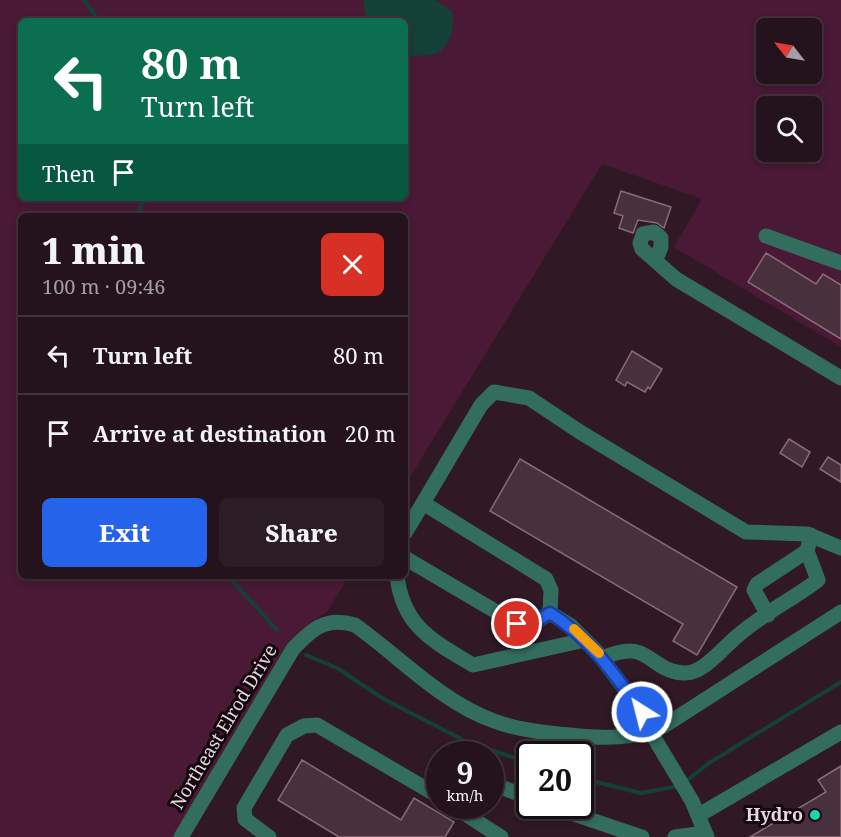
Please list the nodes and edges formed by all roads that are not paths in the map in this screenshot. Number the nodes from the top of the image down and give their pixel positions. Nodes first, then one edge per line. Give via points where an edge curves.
1 (766, 236) dead end
2 (656, 259) dead end
3 (841, 263) edge
4 (841, 378) edge
5 (423, 503) junction
6 (408, 528) edge
7 (811, 535) junction
8 (841, 548) edge
9 (807, 551) junction
10 (408, 560) edge
11 (398, 579) edge
12 (841, 612) edge
13 (550, 613) junction
14 (768, 615) junction
15 (585, 640) junction
16 (603, 658) junction
17 (650, 731) junction
18 (841, 732) edge
19 (426, 789) edge
20 (696, 808) junction
21 (473, 819) edge
22 (589, 819) edge
23 (706, 835) edge
24 (181, 837) edge
25 (269, 837) edge
26 (501, 837) edge
27 (642, 837) edge
28 (675, 837) edge

1 - 3 street
2 - 4 street via 676,279
5 - 6 street
5 - 7 street via 481,405 494,392 529,398 746,532
5 - 13 street via 546,579 551,590
7 - 8 street
7 - 9 street
9 - 14 street via 818,580
9 - 14 street via 757,584 754,590
10 - 13 street via 517,624 529,626
11 - 15 street via 403,608 412,621 473,665
12 - 17 street, Northeast Elrod Drive via 664,726
13 - 15 street via 572,626
14 - 16 street via 694,672 682,674 637,651 622,649
15 - 16 street
16 - 17 street via 642,712
17 - 20 street
17 - 24 street, Northeast Elrod Drive via 633,737 601,739 492,721 453,700 355,625 326,622 293,649
18 - 20 street
19 - 25 street via 317,725 304,726 287,735 244,808 245,819
20 - 23 street
21 - 26 street
22 - 27 street
23 - 28 street

